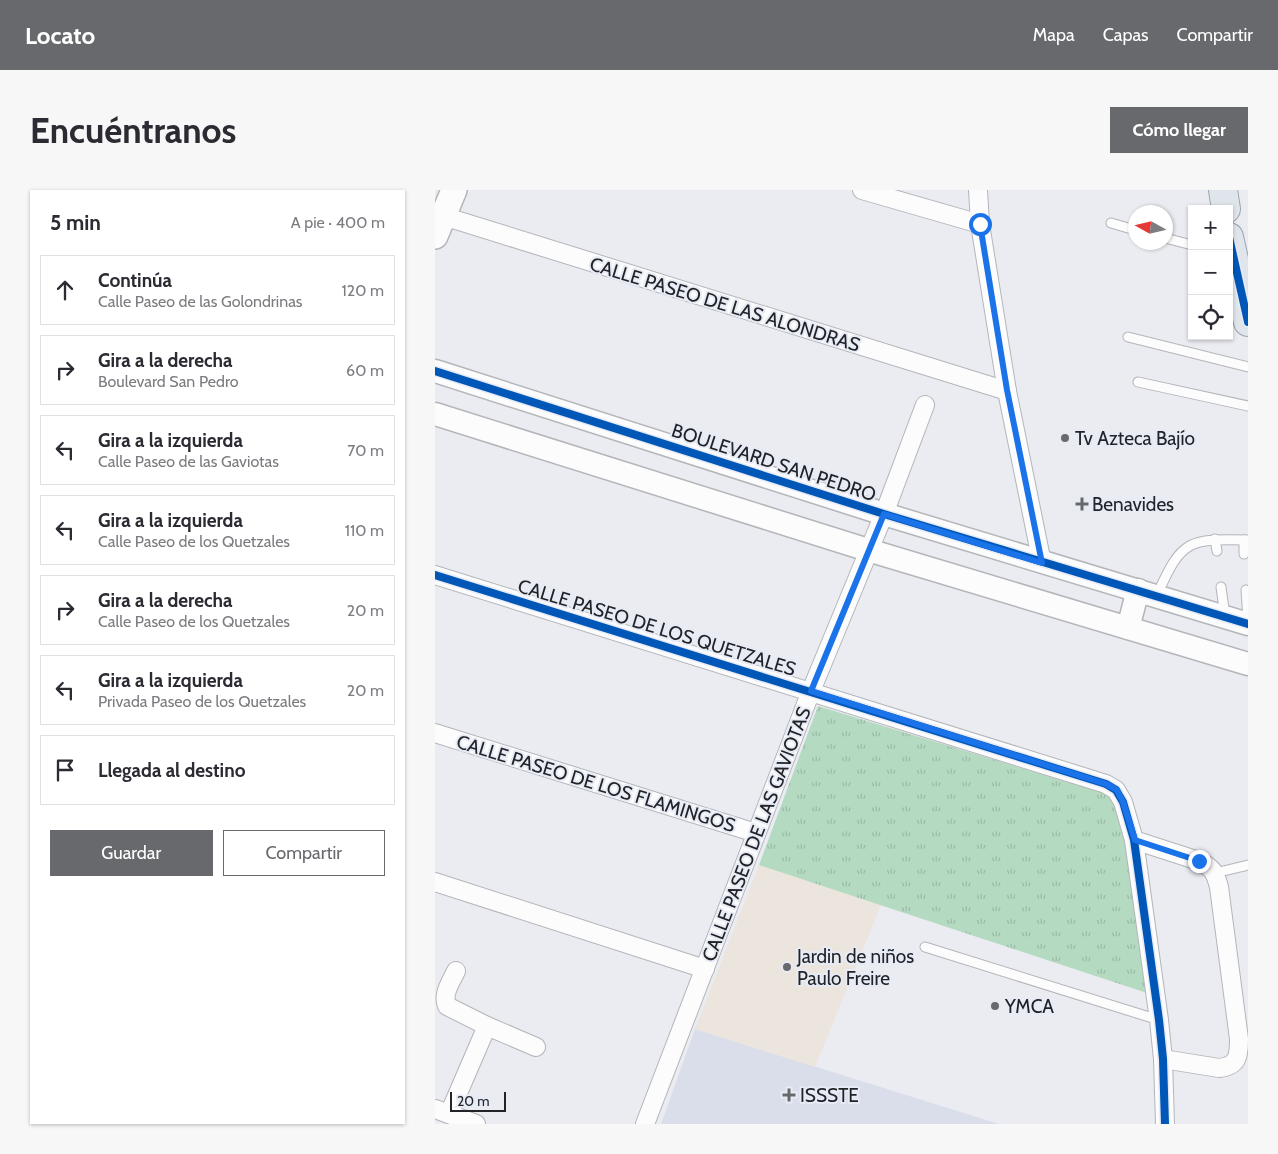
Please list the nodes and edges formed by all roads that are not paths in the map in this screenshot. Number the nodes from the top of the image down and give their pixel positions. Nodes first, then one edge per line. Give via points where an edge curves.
1 (454, 190) edge
2 (863, 190) edge
3 (978, 190) edge
4 (1223, 190) edge
5 (1225, 205) edge
6 (1111, 223) dead end
7 (980, 224) junction
8 (439, 226) edge
9 (1128, 228) edge
10 (1173, 240) edge
11 (1188, 245) edge
12 (1233, 258) edge
13 (1248, 322) edge
14 (1128, 337) dead end
15 (1248, 367) edge
16 (435, 371) edge
17 (1139, 382) dead end
18 (1007, 390) junction
19 (925, 405) dead end
20 (1248, 406) edge
21 (435, 414) edge
22 (884, 514) junction
23 (1215, 539) junction
24 (1246, 540) edge
25 (869, 550) junction
26 (1217, 551) dead end
27 (1244, 554) dead end
28 (1042, 563) junction
29 (435, 575) edge
30 (1221, 587) dead end
31 (1246, 590) dead end
32 (1147, 593) junction
33 (1225, 616) junction
34 (1248, 622) edge
35 (1128, 628) junction
36 (1248, 664) edge
37 (811, 691) junction
38 (435, 732) edge
39 (756, 833) junction
40 (1135, 840) junction
41 (1248, 865) edge
42 (1215, 873) junction
43 (435, 882) edge
44 (925, 947) dead end
45 (705, 968) junction
46 (456, 971) dead end
47 (1159, 1020) junction
48 (487, 1026) junction
49 (536, 1047) dead end
50 (1163, 1059) junction
51 (442, 1111) edge
52 (476, 1124) edge
53 (645, 1124) edge
54 (1165, 1124) edge

1 - 8 main road
2 - 7 street
3 - 7 street
4 - 5 main road
6 - 9 lane
7 - 18 street
8 - 18 street, CALLE PASEO DE LAS ALONDRAS
10 - 11 lane
12 - 13 main road
14 - 15 lane
16 - 22 street, BOULEVARD SAN PEDRO
17 - 20 lane
18 - 28 street
19 - 22 street, CALLE PASEO DE LAS GAVIOTAS
21 - 25 street
22 - 25 street, CALLE PASEO DE LAS GAVIOTAS
22 - 28 street, BOULEVARD SAN PEDRO
23 - 24 lane
23 - 26 lane
23 - 32 lane via 1193,543 1183,550
24 - 27 lane
25 - 35 street
25 - 37 street, CALLE PASEO DE LAS GAVIOTAS
28 - 32 street, BOULEVARD SAN PEDRO
29 - 37 street, CALLE PASEO DE LOS QUETZALES
30 - 33 lane
31 - 34 lane
32 - 33 street, BOULEVARD SAN PEDRO
32 - 35 street
33 - 34 street, BOULEVARD SAN PEDRO
35 - 36 street
37 - 39 street, CALLE PASEO DE LAS GAVIOTAS
37 - 40 street, CALLE PASEO DE LOS QUETZALES via 1106,784 1117,790
38 - 39 street, CALLE PASEO DE LOS FLAMINGOS
39 - 45 street, CALLE PASEO DE LAS GAVIOTAS
40 - 42 street via 1199,861
40 - 47 street, CALLE PASEO DE LOS QUETZALES
41 - 42 lane
42 - 50 street via 1239,1039 1237,1060 1228,1067 1219,1068
43 - 45 street
44 - 47 lane
45 - 53 street, CALLE PASEO DE LAS GAVIOTAS
46 - 48 street via 446,992 447,1006
47 - 50 street, CALLE PASEO DE LOS QUETZALES
48 - 49 street
48 - 51 street
50 - 54 street, CALLE PASEO DE LOS QUETZALES
51 - 52 street

